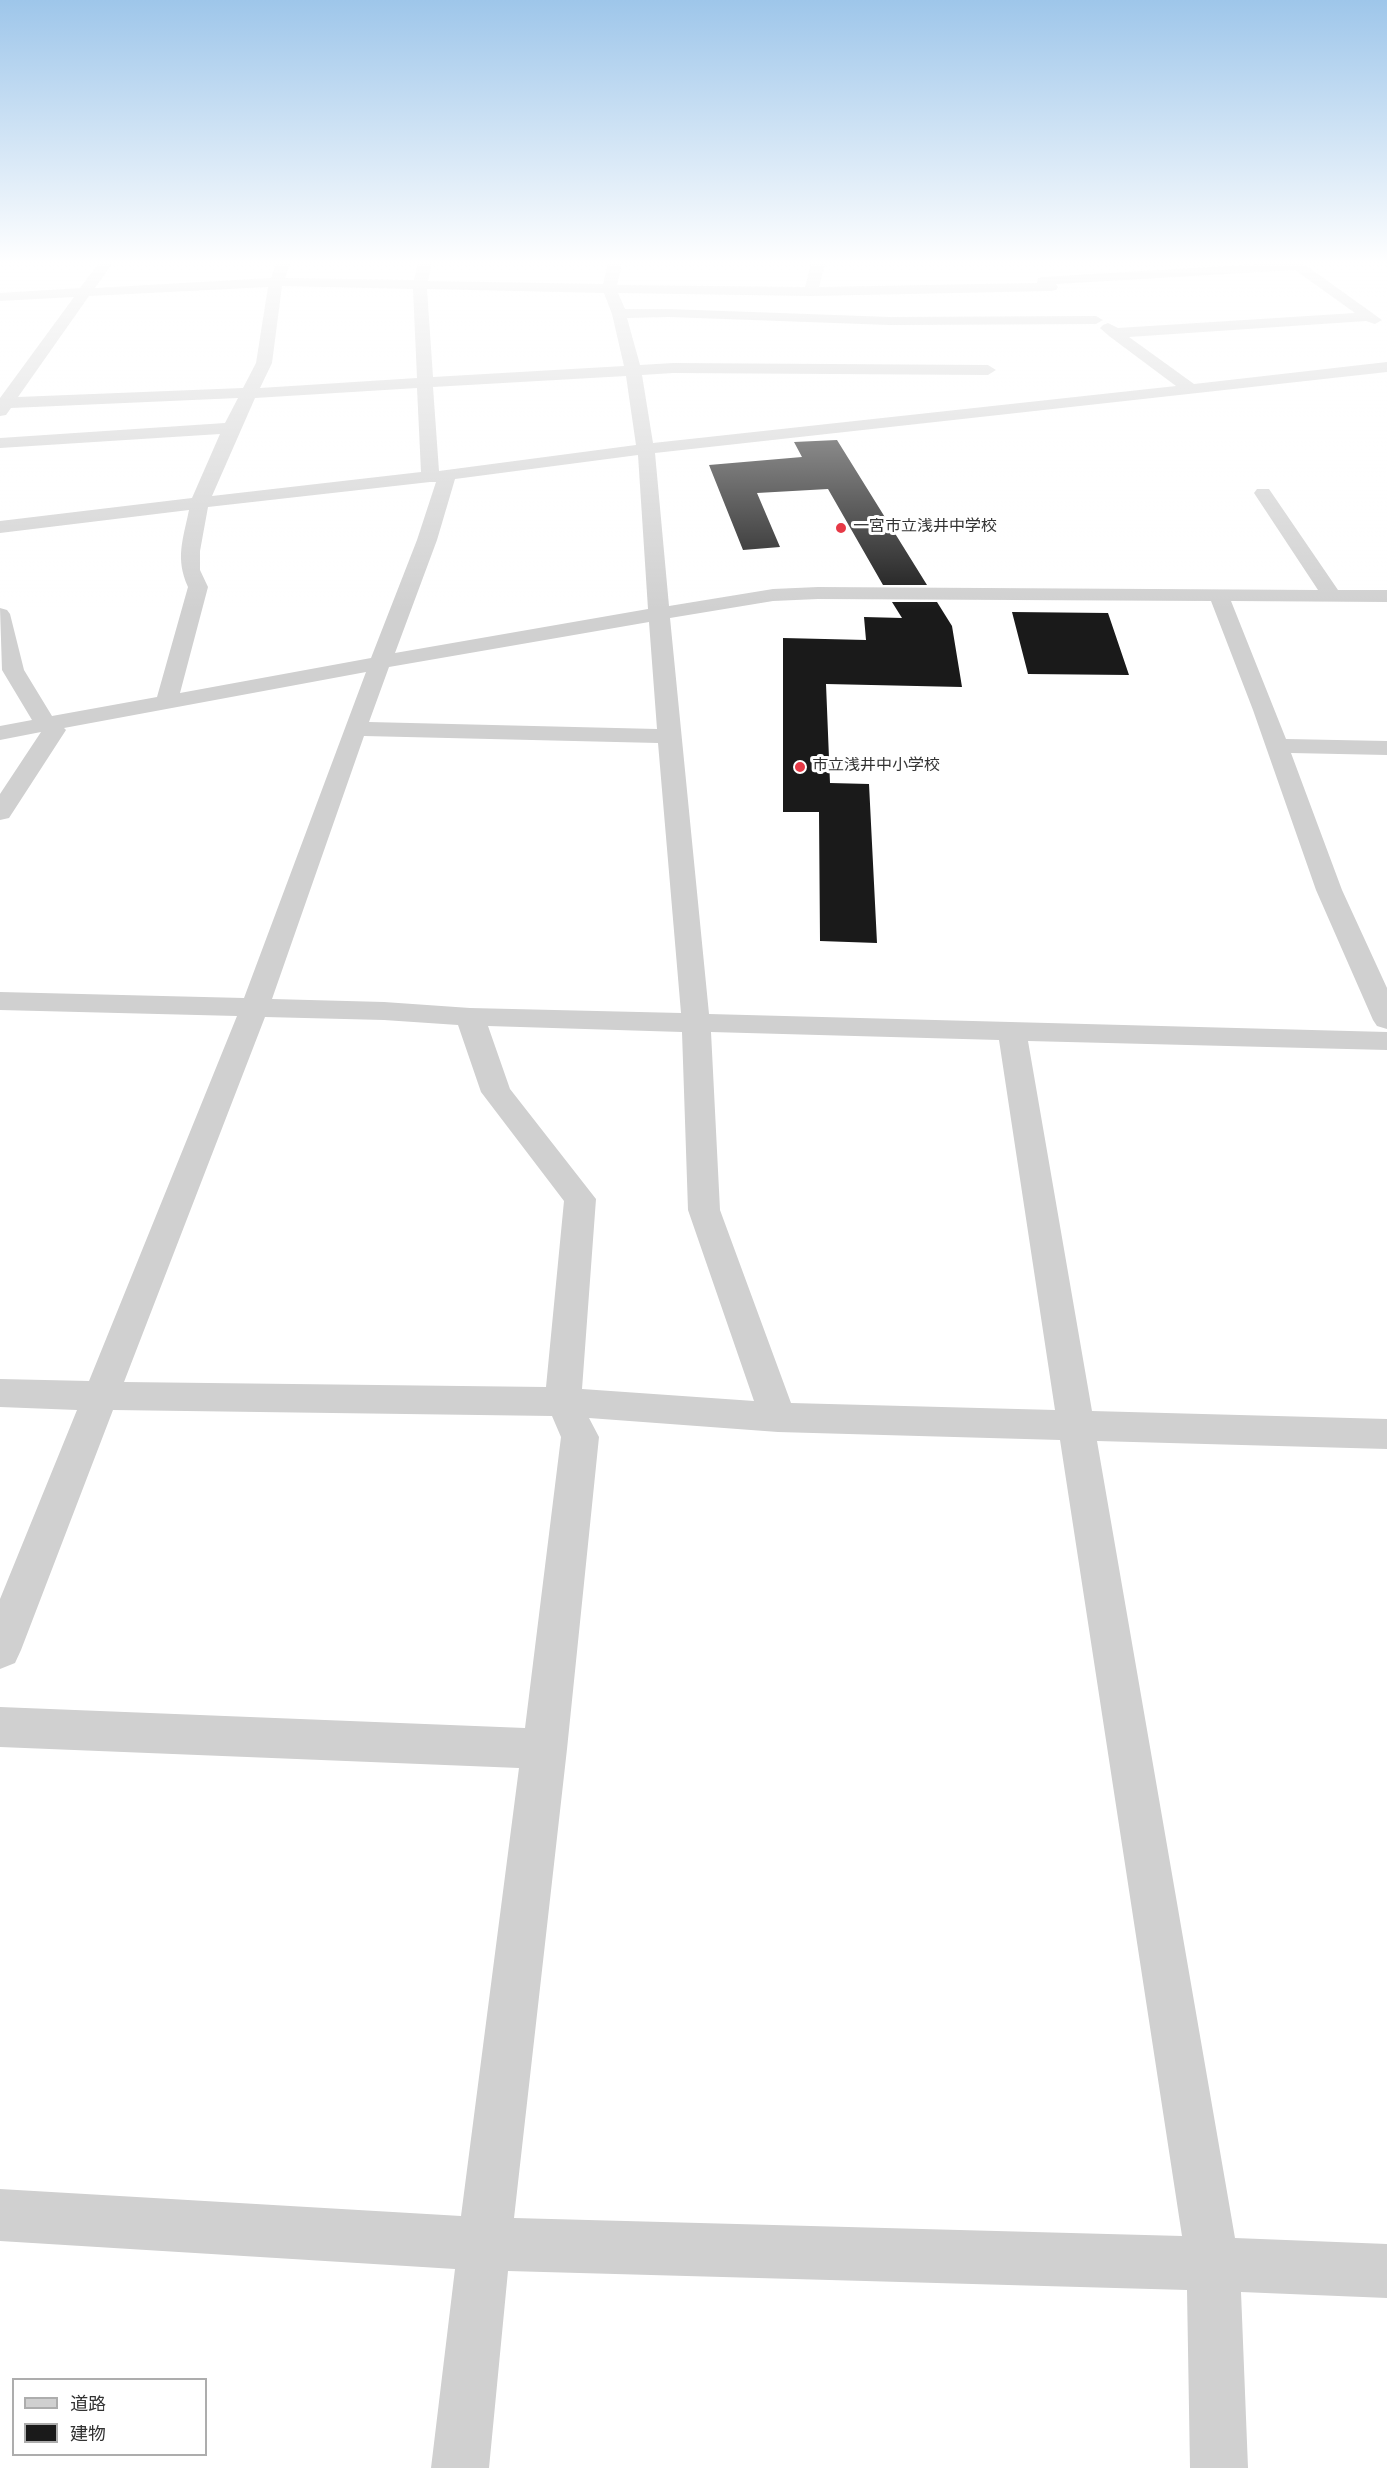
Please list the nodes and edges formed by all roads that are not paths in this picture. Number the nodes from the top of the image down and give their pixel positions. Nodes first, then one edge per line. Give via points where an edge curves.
1 (21, 379) edge
2 (256, 379) edge
3 (475, 379) edge
4 (634, 379) edge
5 (963, 379) edge
6 (1177, 379) edge
7 (1275, 379) edge
8 (993, 380) joint
9 (426, 382) junction
10 (1191, 389) junction
11 (250, 393) junction
12 (2, 406) edge
13 (1008, 410) junction
14 (231, 428) junction
15 (0, 443) edge
16 (646, 451) junction
17 (439, 476) junction
18 (1263, 493) dead end
19 (199, 504) junction
20 (0, 527) edge
21 (1219, 596) junction
22 (1332, 596) junction
23 (1387, 596) edge
24 (0, 614) edge
25 (660, 614) junction
26 (380, 662) junction
27 (167, 701) junction
28 (46, 724) junction
29 (355, 729) junction
30 (0, 733) edge
31 (669, 736) junction
32 (1277, 746) junction
33 (1387, 748) edge
34 (0, 813) edge
35 (0, 1001) edge
36 (255, 1007) junction
37 (470, 1017) junction
38 (1387, 1020) edge
39 (696, 1023) junction
40 (1012, 1032) junction
41 (1387, 1041) edge
42 (0, 1393) edge
43 (100, 1396) junction
44 (563, 1401) junction
45 (778, 1418) junction
46 (1074, 1425) junction
47 (1387, 1434) edge
48 (0, 1650) edge
49 (0, 1727) edge
50 (545, 1749) junction
51 (0, 2215) edge
52 (483, 2244) junction
53 (1213, 2264) junction
54 (1387, 2271) edge
55 (460, 2468) edge
56 (1219, 2468) edge

1 - 12 street
2 - 11 street
3 - 9 street
4 - 16 street
5 - 8 street
6 - 10 street
7 - 10 street
8 - 13 street
9 - 11 street
9 - 17 street
10 - 13 street
11 - 12 street
11 - 14 street
13 - 16 street
14 - 15 street
14 - 19 street
16 - 17 street
16 - 25 street
17 - 19 street
17 - 26 street via 427,540
18 - 22 street
19 - 20 street
19 - 27 street via 190,551 190,570 198,586
21 - 22 street
21 - 25 street via 818,593 773,595
21 - 32 street
22 - 23 street
24 - 28 street via 13,670
25 - 26 street
25 - 31 street
26 - 27 street
26 - 29 street
27 - 28 street
28 - 30 street
28 - 34 street via 54,730
29 - 31 street
29 - 36 street
31 - 39 street
32 - 33 street
32 - 38 street via 1329,890
35 - 36 street
36 - 37 street
36 - 43 street
37 - 39 street
37 - 44 street via 496,1092 580,1199
39 - 40 street
39 - 45 street via 704,1210
40 - 41 street
40 - 46 street
42 - 43 street
43 - 44 street
43 - 48 street
44 - 45 street
44 - 50 street via 580,1437
45 - 46 street
46 - 47 street
46 - 53 street
49 - 50 street
50 - 52 street
51 - 52 street
52 - 53 street
52 - 55 street
53 - 54 street
53 - 56 street

